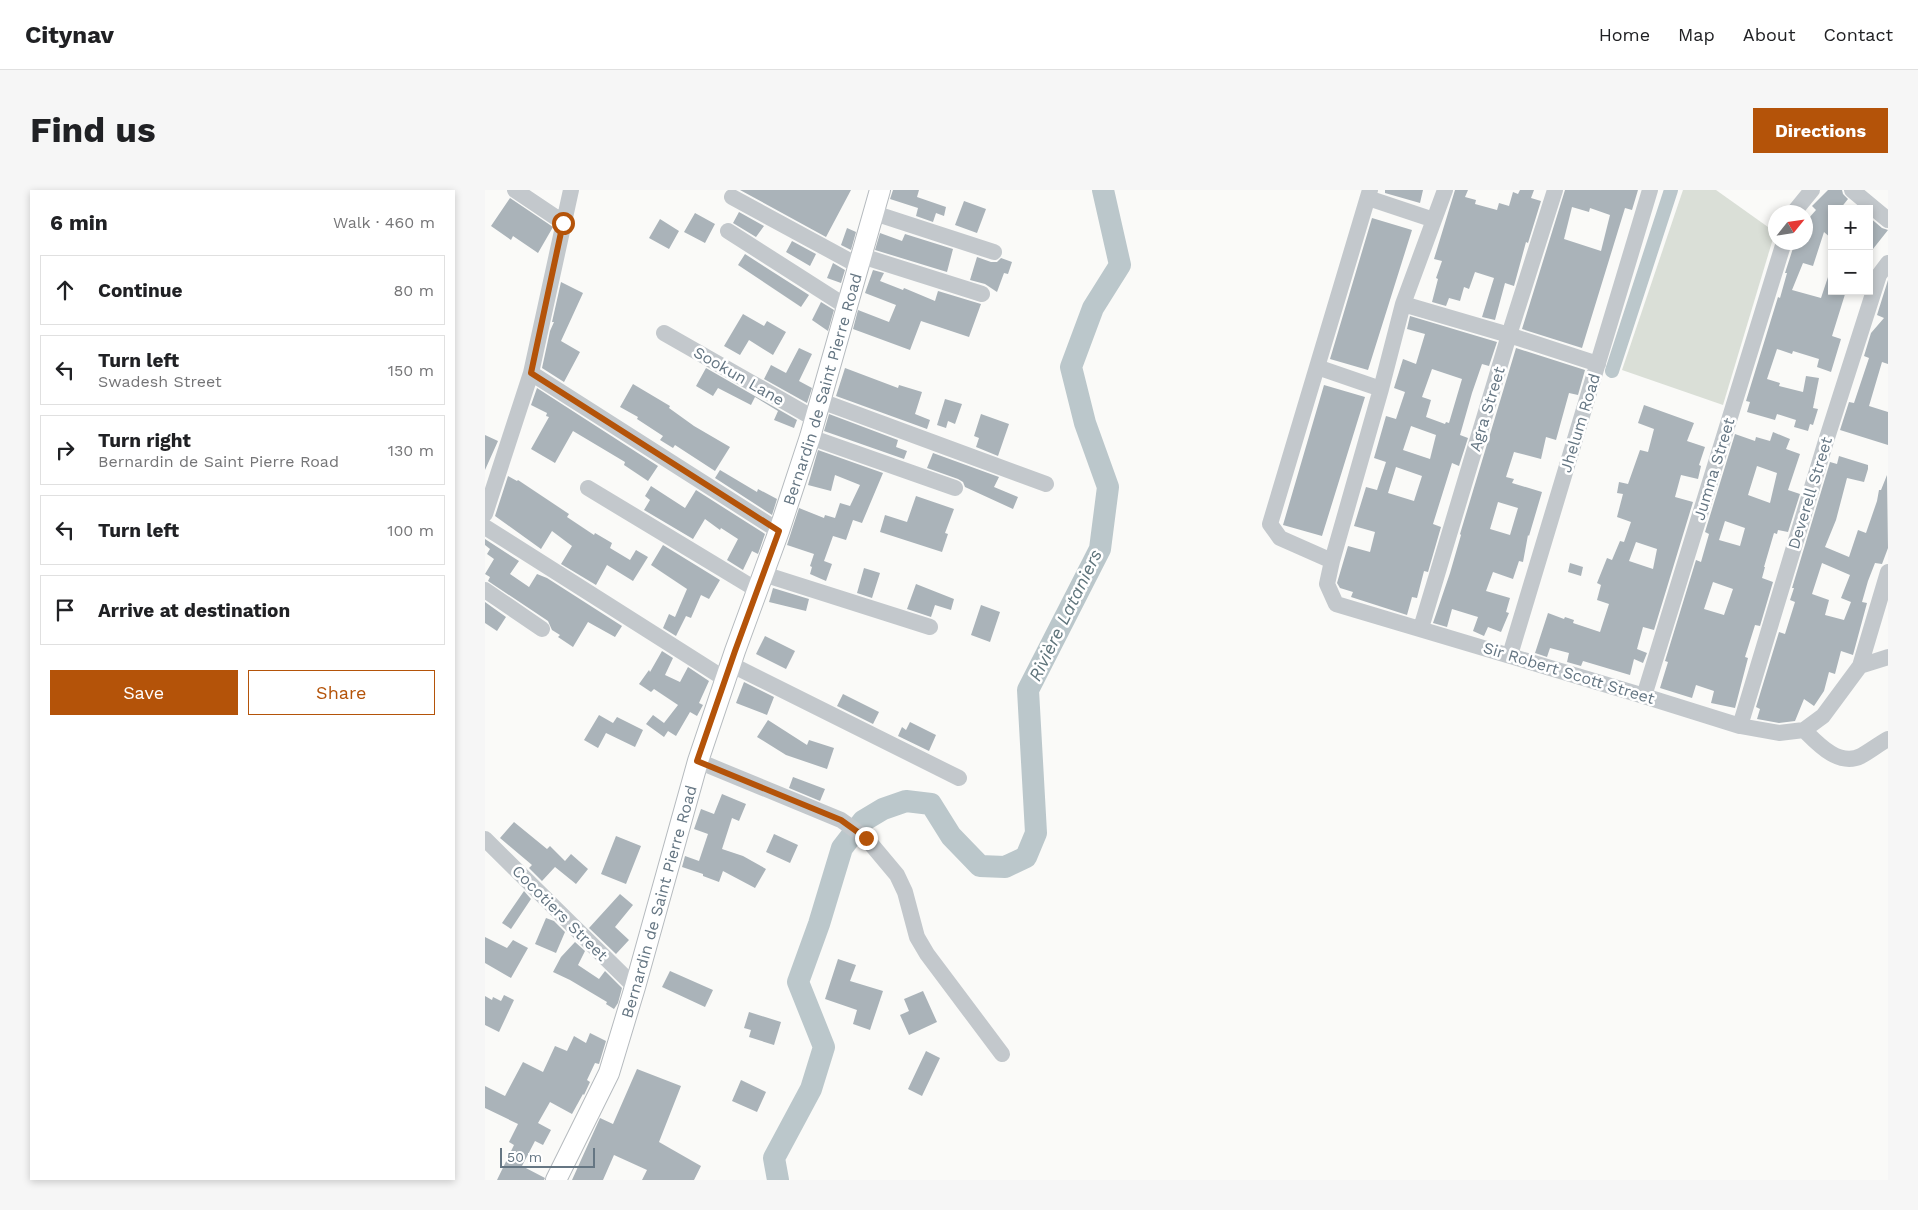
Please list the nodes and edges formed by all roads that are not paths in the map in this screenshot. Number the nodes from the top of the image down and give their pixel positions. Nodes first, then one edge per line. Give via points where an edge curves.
1 (515, 190) edge
2 (571, 190) edge
3 (881, 190) edge
4 (1445, 190) edge
5 (1555, 190) edge
6 (1649, 190) edge
7 (1811, 190) edge
8 (1852, 190) edge
9 (1369, 194) edge
10 (732, 197) dead end
11 (1799, 205) edge
12 (874, 213) junction
13 (1434, 220) junction
14 (1888, 220) edge
15 (563, 223) junction
16 (728, 232) dead end
17 (1782, 250) edge
18 (994, 252) dead end
19 (860, 261) junction
20 (1888, 263) edge
21 (982, 294) dead end
22 (1403, 304) junction
23 (847, 307) junction
24 (663, 333) dead end
25 (1509, 335) junction
26 (1598, 364) junction
27 (1317, 367) junction
28 (531, 373) junction
29 (1381, 389) junction
30 (815, 419) junction
31 (1046, 484) dead end
32 (588, 488) dead end
33 (955, 488) dead end
34 (485, 514) edge
35 (485, 527) edge
36 (779, 531) junction
37 (1333, 560) junction
38 (1888, 572) edge
39 (760, 582) junction
40 (485, 590) edge
41 (930, 627) dead end
42 (542, 628) dead end
43 (1421, 628) junction
44 (1510, 655) junction
45 (1888, 657) edge
46 (1860, 666) junction
47 (728, 672) junction
48 (1644, 696) junction
49 (1741, 726) junction
50 (1804, 730) junction
51 (1888, 739) edge
52 (697, 761) junction
53 (959, 778) dead end
54 (485, 839) edge
55 (635, 987) junction
56 (1002, 1054) dead end
57 (556, 1180) edge

1 - 15 street
2 - 15 street
3 - 12 main road, Bernardin de Saint Pierre Road
4 - 13 street
5 - 25 street, Agra Street
6 - 26 street, Jhelum Road
7 - 11 street
8 - 14 street
9 - 13 street
9 - 27 street
10 - 19 street
12 - 18 street
12 - 19 main road, Bernardin de Saint Pierre Road
13 - 22 street
15 - 28 street
16 - 23 street
17 - 48 street, Jumna Street
19 - 21 street
19 - 23 main road, Bernardin de Saint Pierre Road
20 - 49 street, Deverell Street via 1879,276 1829,432
22 - 25 street
22 - 29 street
23 - 30 main road, Bernardin de Saint Pierre Road
24 - 30 street, Sookun Lane
25 - 26 street
25 - 43 street, Agra Street
26 - 44 street, Jhelum Road
27 - 29 street
27 - 37 street via 1270,524 1280,538
28 - 34 street
28 - 36 street
29 - 37 street
30 - 31 street
30 - 33 street
30 - 36 main road, Bernardin de Saint Pierre Road
32 - 39 street
35 - 47 street
36 - 39 main road, Bernardin de Saint Pierre Road
37 - 43 street, Sir Robert Scott Street via 1327,584 1336,604
38 - 46 street
39 - 41 street
39 - 47 main road, Bernardin de Saint Pierre Road
40 - 42 street
43 - 44 street, Sir Robert Scott Street
44 - 48 street, Sir Robert Scott Street
45 - 46 street
46 - 50 street via 1823,716
47 - 52 main road, Bernardin de Saint Pierre Road
47 - 53 street
48 - 49 street, Sir Robert Scott Street
49 - 50 street, Sir Robert Scott Street via 1779,733
50 - 51 street via 1828,753 1847,758 1859,757
52 - 55 main road, Bernardin de Saint Pierre Road
52 - 56 street via 841,820 866,838 897,875 917,937 927,954
54 - 55 street, Cocotiers Street
55 - 57 main road, Bernardin de Saint Pierre Road via 609,1073

